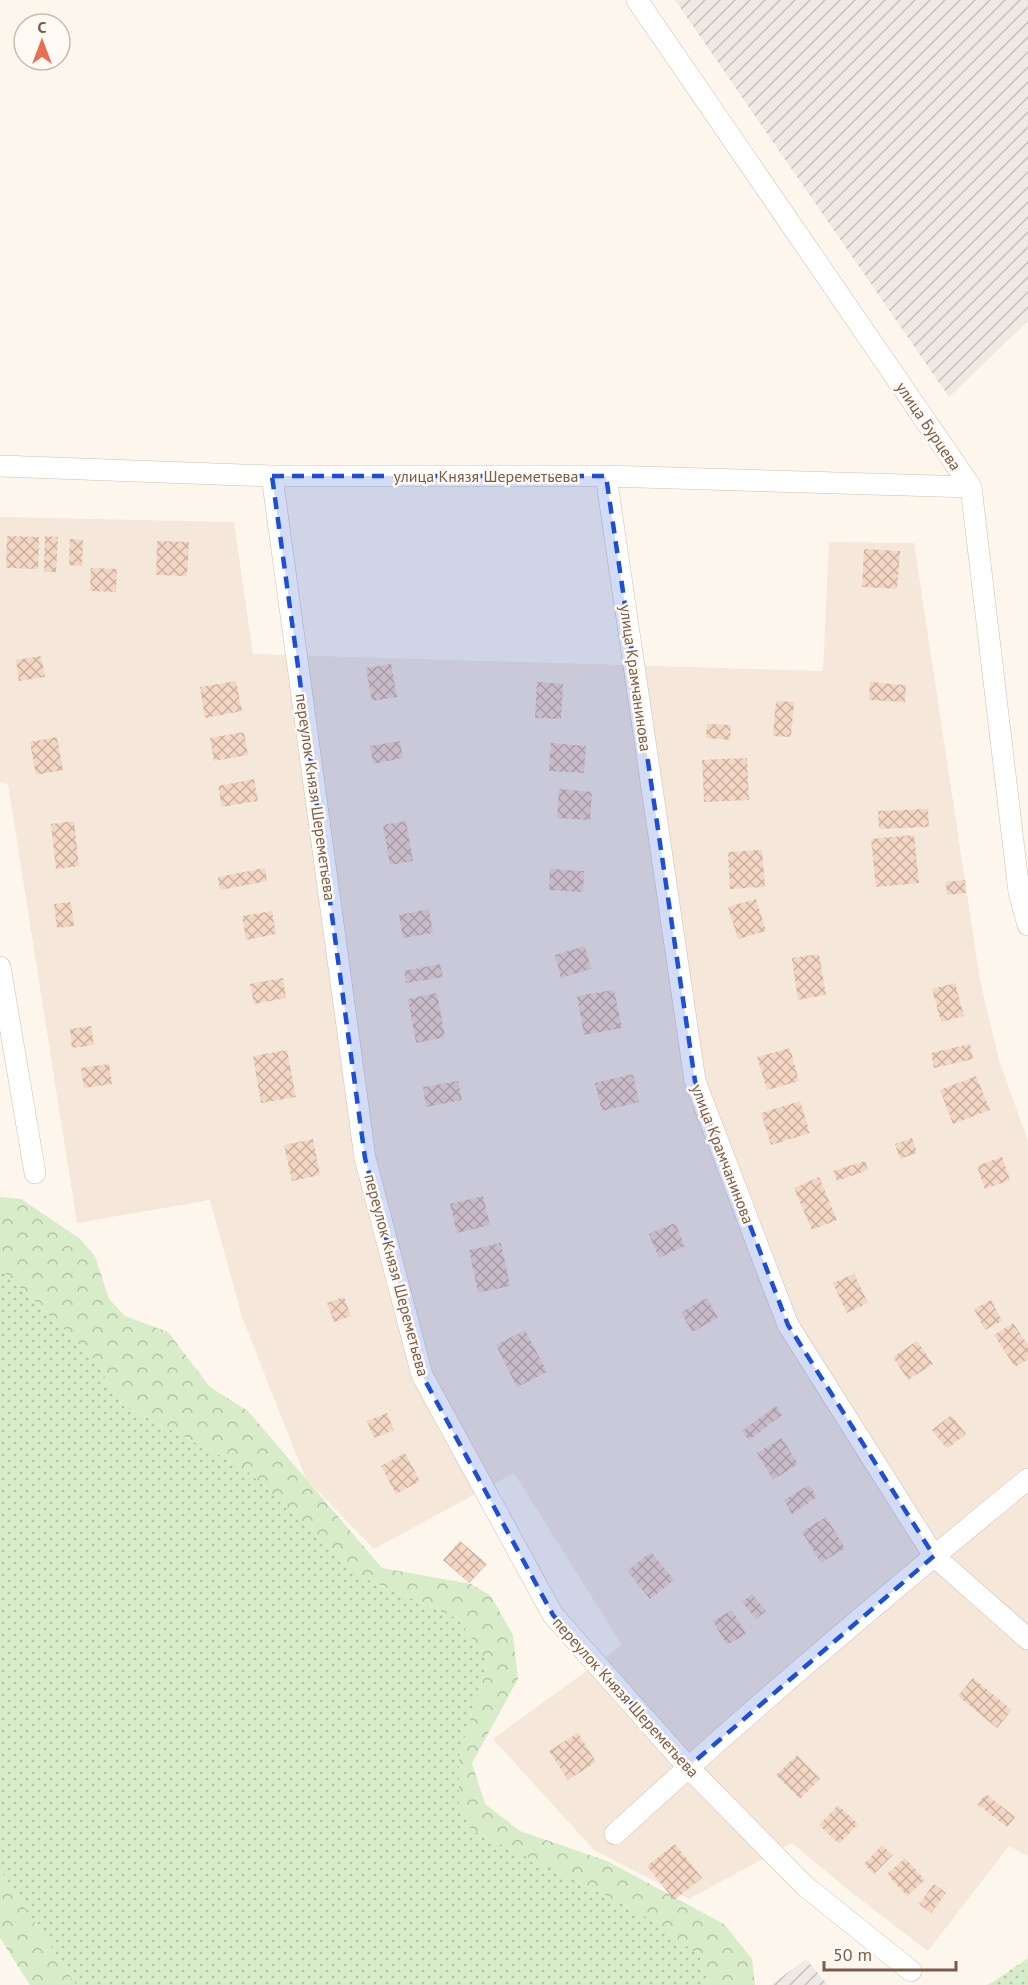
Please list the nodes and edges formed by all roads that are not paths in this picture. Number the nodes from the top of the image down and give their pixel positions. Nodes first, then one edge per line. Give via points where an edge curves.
1 (637, 0) edge
2 (0, 466) edge
3 (272, 476) junction
4 (606, 476) junction
5 (971, 487) junction
6 (1028, 925) edge
7 (0, 967) edge
8 (35, 1173) dead end
9 (1028, 1479) edge
10 (934, 1556) junction
11 (1028, 1639) edge
12 (688, 1767) junction
13 (615, 1834) dead end
14 (911, 1971) dead end

1 - 5 street, улица Бурцева
2 - 3 street, улица Князя Шереметьева
3 - 4 street, улица Князя Шереметьева
3 - 12 street, переулок Князя Шереметьева via 365,1158 422,1375 553,1615
4 - 5 street, улица Князя Шереметьева
4 - 10 street, улица Крамчанинова via 695,1081 788,1325
5 - 6 street, улица Бурцева via 1017,881
7 - 8 street
9 - 10 street
10 - 11 street, улица Крамчанинова
10 - 12 street
12 - 13 street
12 - 14 street, переулок Князя Шереметьева via 805,1886

